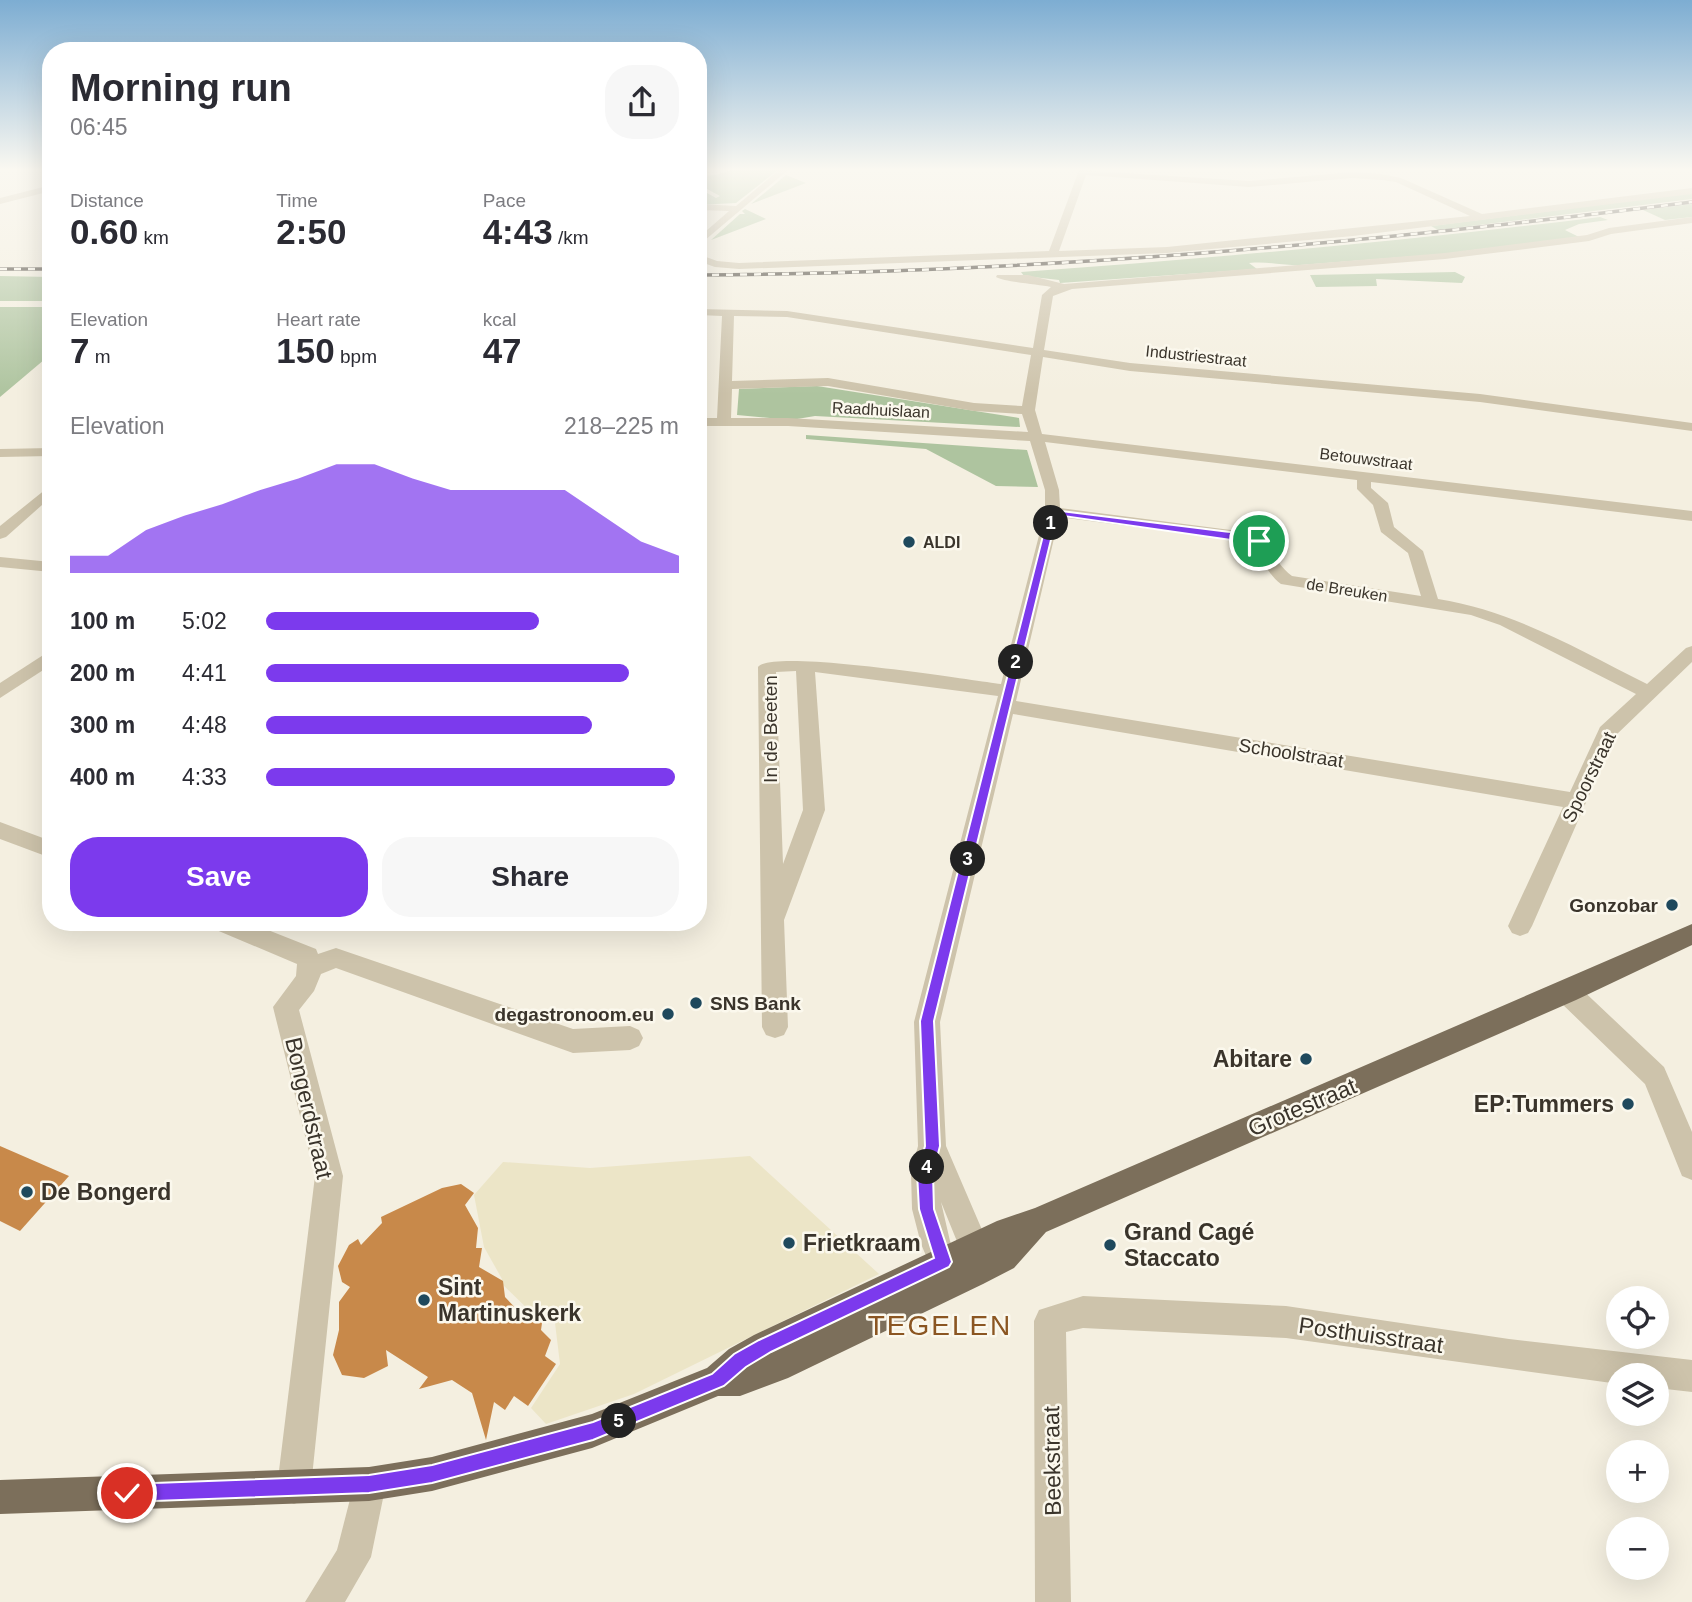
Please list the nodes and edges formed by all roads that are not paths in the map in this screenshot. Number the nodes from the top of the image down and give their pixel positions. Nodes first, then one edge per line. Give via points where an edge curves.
1 (1056, 245) edge
2 (1212, 245) edge
3 (1535, 245) edge
4 (1052, 256) junction
5 (707, 261) edge
6 (1001, 277) dead end
7 (1062, 287) junction
8 (728, 311) junction
9 (707, 312) edge
10 (1036, 352) junction
11 (726, 386) junction
12 (1028, 410) junction
13 (724, 421) junction
14 (707, 422) edge
15 (1692, 427) edge
16 (1035, 438) junction
17 (42, 452) edge
18 (0, 453) edge
19 (1364, 478) junction
20 (42, 497) edge
21 (1053, 512) junction
22 (1692, 516) edge
23 (0, 534) edge
24 (0, 562) edge
25 (42, 565) edge
26 (1431, 604) junction
27 (1692, 652) edge
28 (42, 662) edge
29 (805, 666) junction
30 (0, 692) edge
31 (1647, 692) junction
32 (1007, 698) junction
33 (1576, 801) junction
34 (0, 830) edge
35 (42, 846) edge
36 (773, 919) junction
37 (1520, 926) dead end
38 (244, 931) edge
39 (1692, 934) edge
40 (312, 967) junction
41 (1567, 992) junction
42 (775, 1027) dead end
43 (630, 1038) dead end
44 (933, 1146) junction
45 (1692, 1166) edge
46 (978, 1257) junction
47 (949, 1272) junction
48 (1050, 1321) joint
49 (1692, 1376) edge
50 (369, 1484) junction
51 (295, 1487) junction
52 (0, 1497) edge
53 (323, 1602) edge
54 (1053, 1602) edge

1 - 4 street
2 - 4 street
3 - 7 street
4 - 5 street via 740,266
6 - 7 street
7 - 10 street via 1048,295
8 - 9 street, Industriestraat
8 - 10 street, Industriestraat via 787,314
8 - 11 street
10 - 12 street
10 - 15 street, Industriestraat via 1185,373 1480,398
11 - 12 street, Raadhuislaan via 828,382 974,407
11 - 13 street
12 - 16 street
13 - 14 street, Raadhuislaan
13 - 16 street, Raadhuislaan
16 - 19 street, Betouwstraat
16 - 21 street via 1052,490
17 - 18 street
19 - 22 street, Betouwstraat
19 - 26 street via 1364,489 1380,503 1387,529 1418,552
20 - 23 street
21 - 26 street, de Breuken via 1246,537 1259,541 1266,550 1266,564 1287,580
21 - 32 street
24 - 25 street
26 - 31 street, de Breuken via 1474,610 1506,621
27 - 31 street, Spoorstraat
28 - 30 street
29 - 32 street, Schoolstraat
29 - 36 street, In de Beeten via 814,810
29 - 36 street, In de Beeten via 766,667
31 - 33 street, Spoorstraat via 1607,732
32 - 33 street, Schoolstraat
32 - 44 street via 927,1021
33 - 37 street, Spoorstraat
34 - 35 street
36 - 42 street, In de Beeten
38 - 40 street via 307,956
39 - 41 main road, Grotestraat
40 - 43 street via 336,958 573,1041
40 - 51 street, Bongerdstraat via 310,978 286,1007 329,1176
41 - 45 street via 1655,1076
41 - 46 main road, Grotestraat via 1036,1222 1003,1257
44 - 46 street
44 - 47 street via 925,1173 927,1209
46 - 47 main road, Grotestraat
47 - 50 main road, Grotestraat via 777,1367 740,1380 718,1380 593,1431 432,1474
48 - 49 street, Posthuisstraat via 1083,1312 1286,1322
48 - 54 street, Beekstraat
50 - 51 main road, Grotestraat
50 - 53 street via 353,1557
51 - 52 main road, Grotestraat

